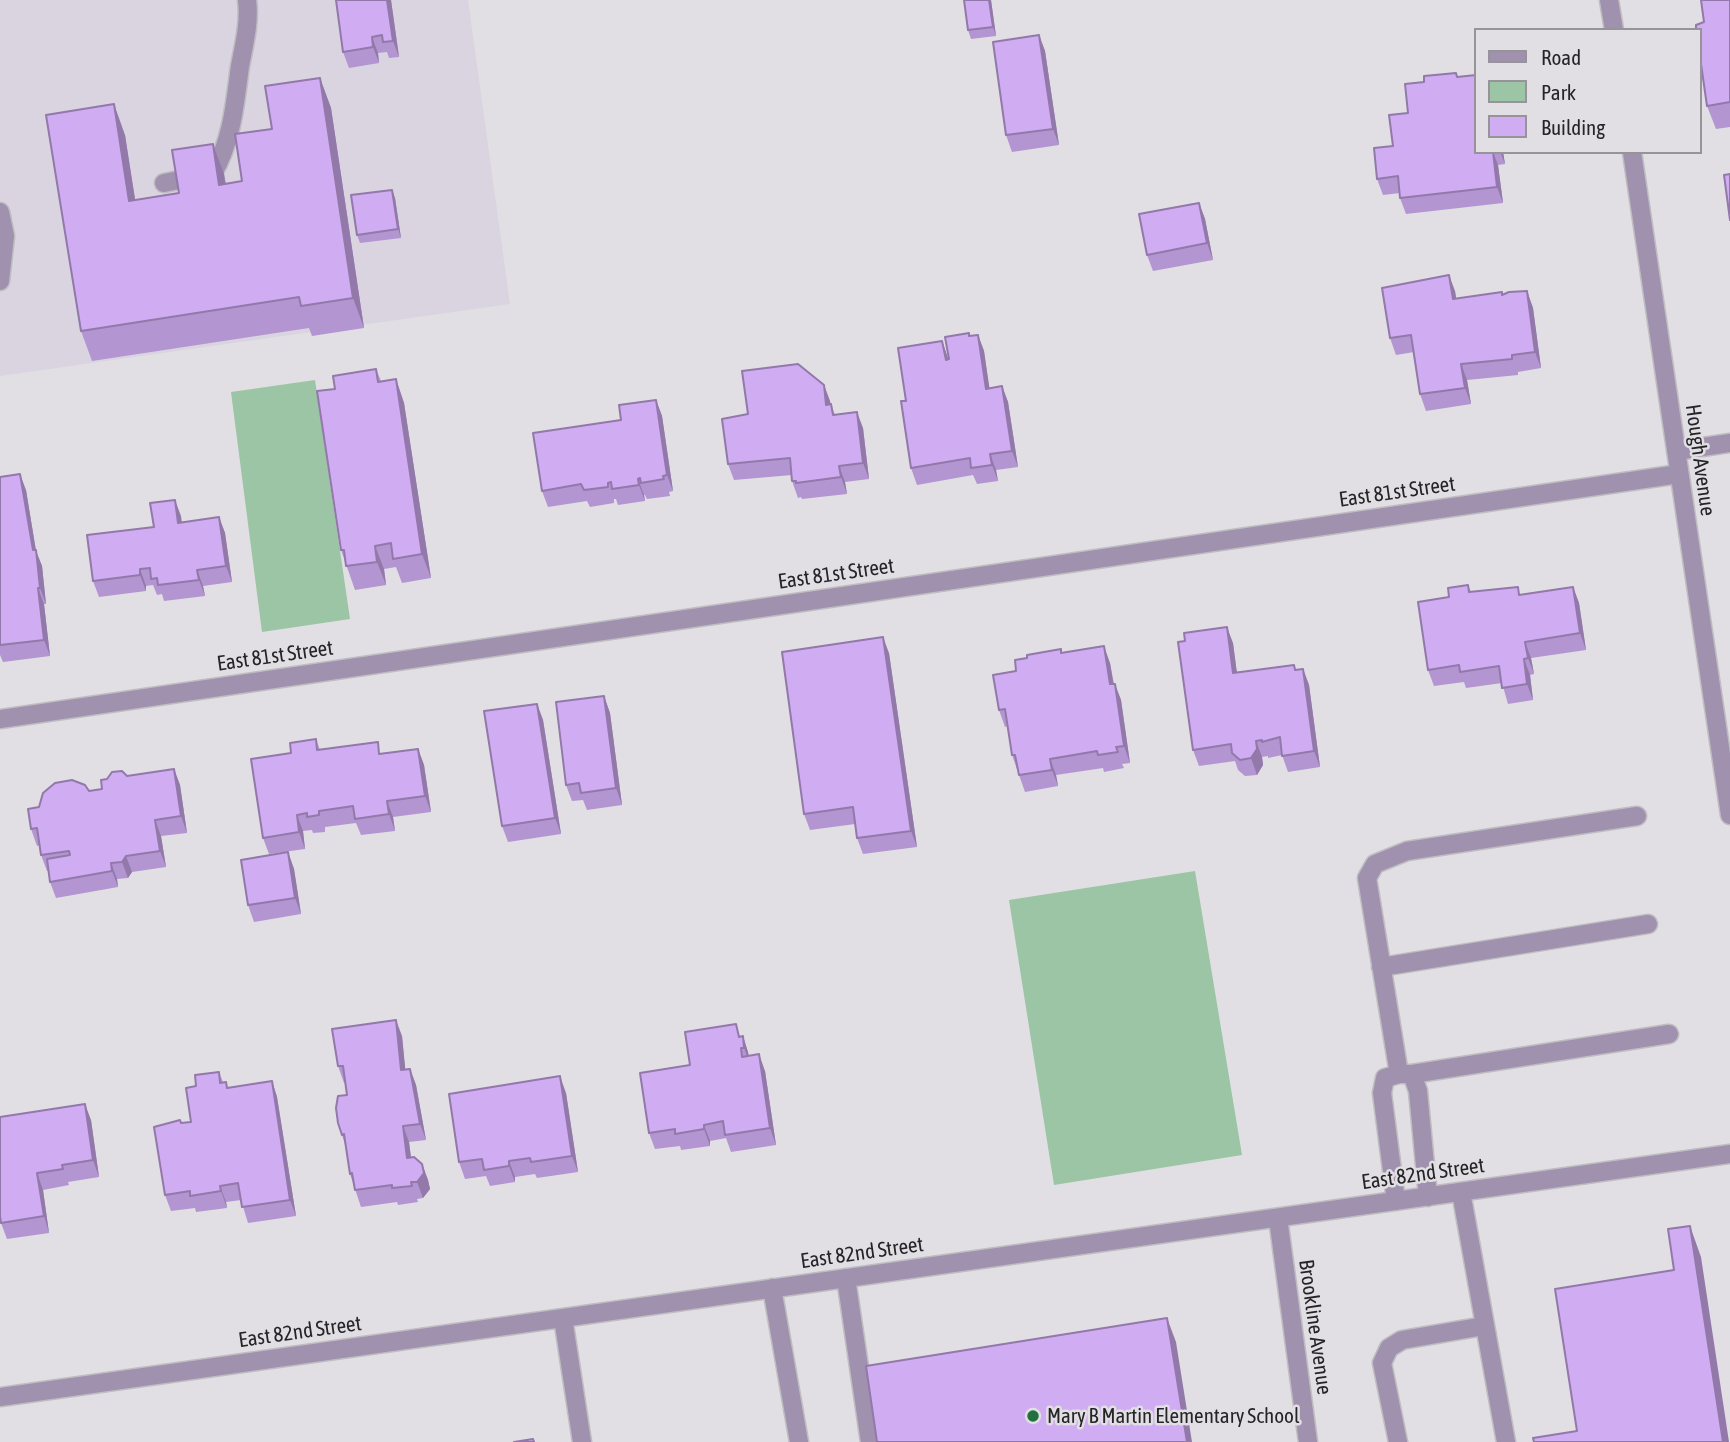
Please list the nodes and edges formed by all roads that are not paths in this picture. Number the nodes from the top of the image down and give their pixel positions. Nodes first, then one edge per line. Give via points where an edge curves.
1 (247, 0) edge
2 (1609, 0) edge
3 (1614, 28) edge
4 (1632, 154) edge
5 (164, 183) dead end
6 (0, 212) edge
7 (0, 282) edge
8 (1730, 443) edge
9 (1676, 451) junction
10 (1679, 474) junction
11 (0, 719) edge
12 (1730, 815) edge
13 (1637, 816) dead end
14 (1648, 924) dead end
15 (1381, 967) junction
16 (1669, 1034) dead end
17 (1405, 1074) junction
18 (1730, 1154) edge
19 (1461, 1192) junction
20 (1428, 1197) junction
21 (1396, 1201) junction
22 (1278, 1218) junction
23 (846, 1278) junction
24 (772, 1288) junction
25 (563, 1318) junction
26 (1485, 1326) junction
27 (0, 1397) edge
28 (582, 1442) edge
29 (799, 1442) edge
30 (870, 1442) edge
31 (1308, 1442) edge
32 (1398, 1442) edge
33 (1506, 1442) edge

1 - 5 street via 246,34 223,156 213,173
2 - 3 street
4 - 9 street, Hough Avenue
6 - 7 street via 5,236
8 - 9 street
9 - 10 street, Hough Avenue
10 - 11 street, East 81st Street
10 - 12 street, Hough Avenue
13 - 15 street via 1407,851 1375,864 1367,878
14 - 15 street
15 - 17 street
16 - 17 street
17 - 20 street via 1418,1091
17 - 21 street via 1385,1079 1382,1093
18 - 19 street, East 82nd Street
19 - 20 street, East 82nd Street
19 - 26 street
20 - 21 street, East 82nd Street
21 - 22 street, East 82nd Street
22 - 23 street, East 82nd Street
22 - 31 street, Brookline Avenue
23 - 24 street, East 82nd Street
23 - 30 street
24 - 25 street, East 82nd Street
24 - 29 street
25 - 27 street, East 82nd Street
25 - 28 street
26 - 32 street via 1402,1340 1389,1348 1382,1363
26 - 33 street

